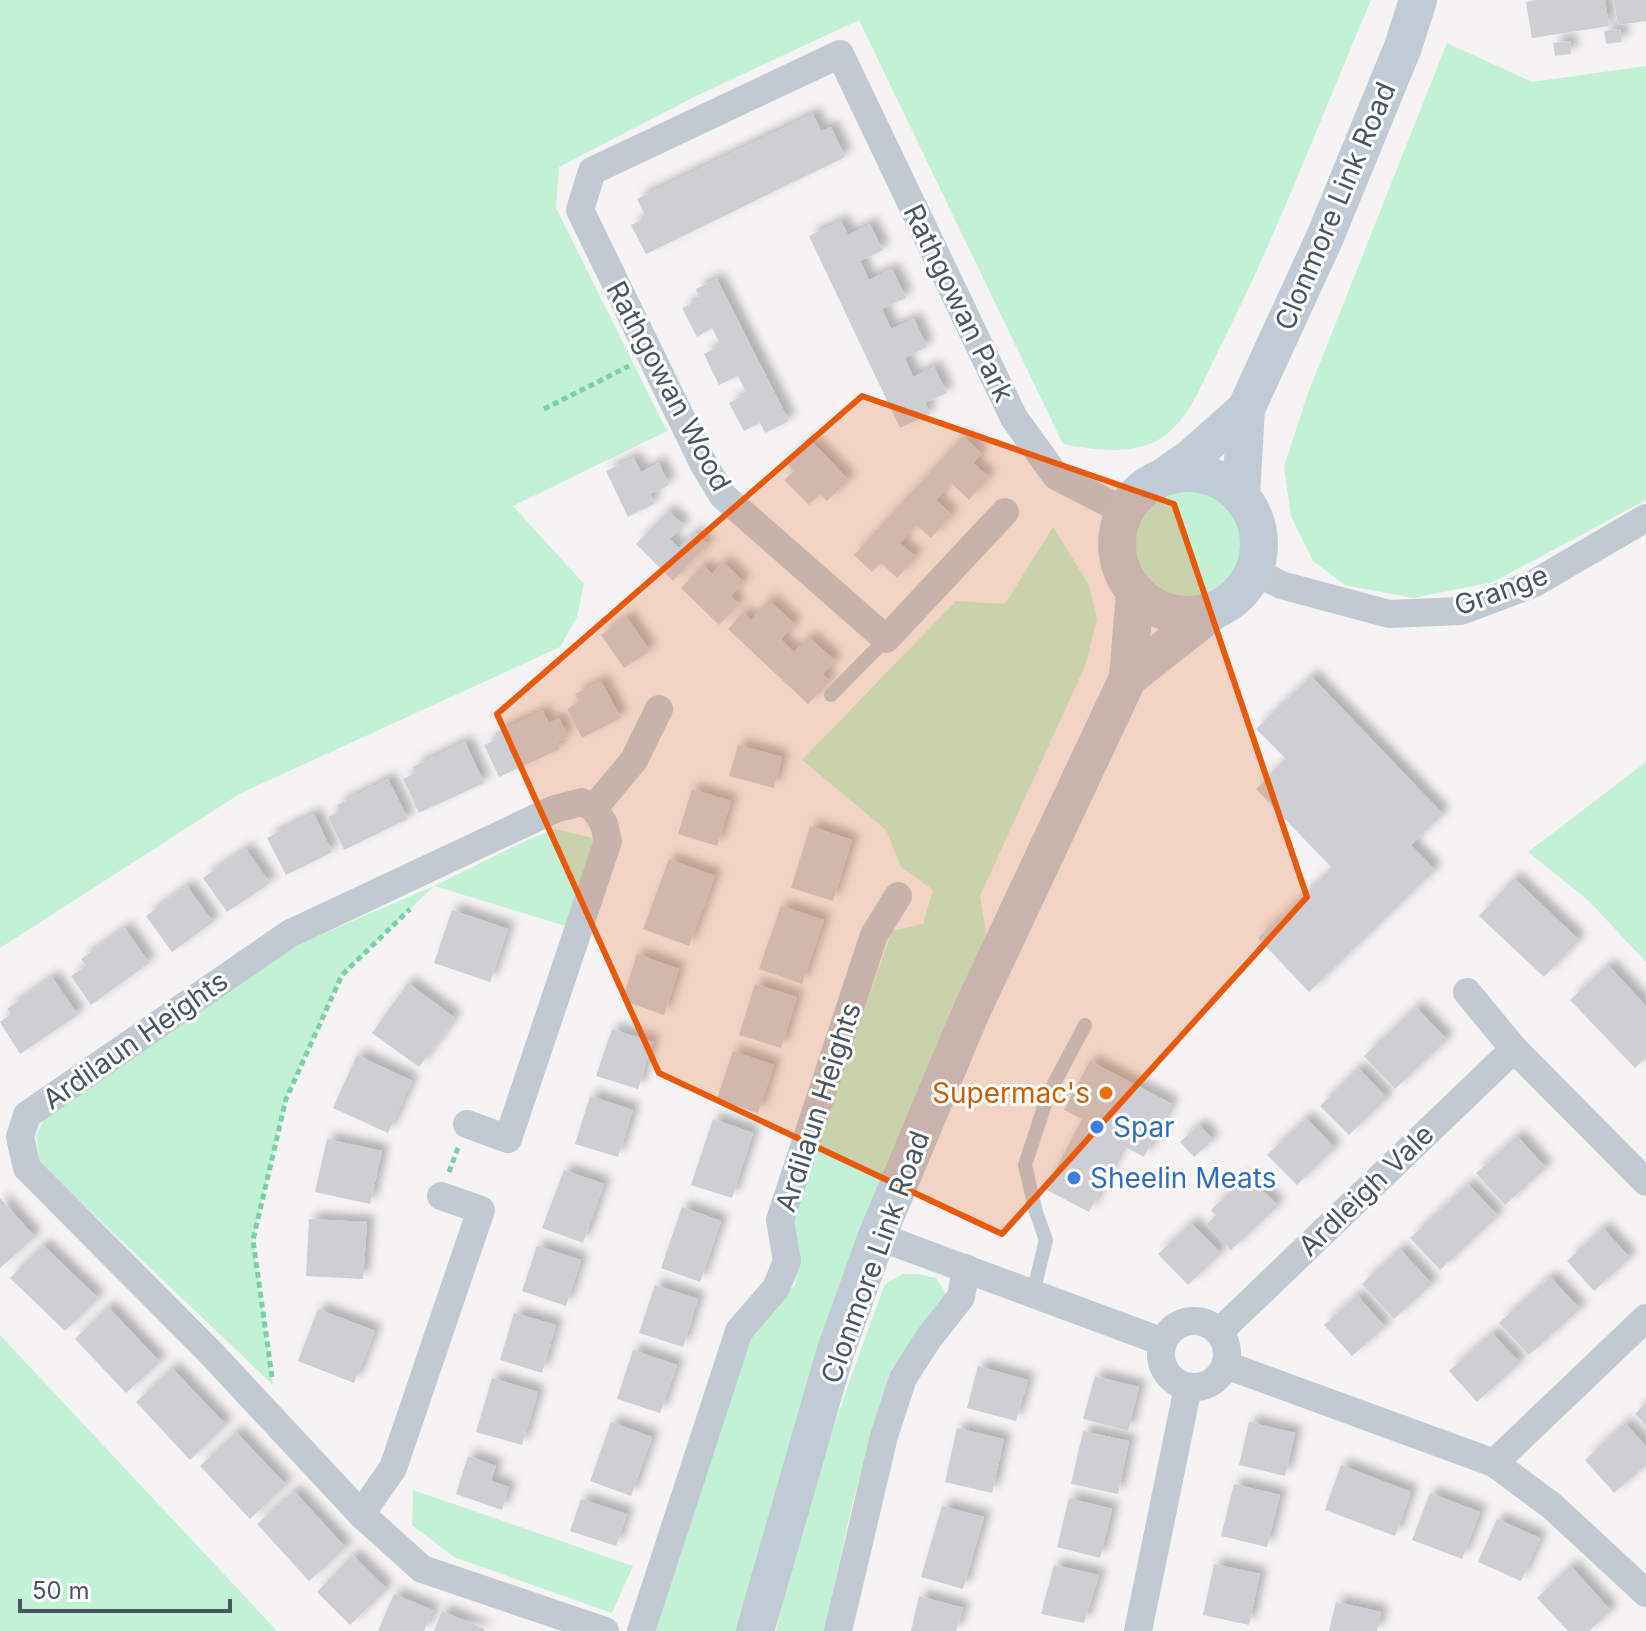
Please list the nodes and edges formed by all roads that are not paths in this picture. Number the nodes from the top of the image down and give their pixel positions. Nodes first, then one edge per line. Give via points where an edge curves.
1 (1418, 0) edge
2 (840, 54) joint
3 (1246, 409) junction
4 (1165, 476) junction
5 (1241, 496) junction
6 (1124, 511) junction
7 (1005, 512) dead end
8 (1646, 518) edge
9 (1254, 571) junction
10 (1135, 592) junction
11 (1213, 611) junction
12 (886, 639) junction
13 (1128, 678) junction
14 (831, 695) dead end
15 (659, 709) dead end
16 (594, 808) junction
17 (898, 896) dead end
18 (1467, 992) dead end
19 (1085, 1025) dead end
20 (1514, 1049) junction
21 (467, 1124) road end
22 (1646, 1182) edge
23 (441, 1196) road end
24 (877, 1236) junction
25 (966, 1268) junction
26 (1033, 1293) junction
27 (1646, 1318) edge
28 (1219, 1332) junction
29 (1163, 1342) junction
30 (1226, 1365) junction
31 (1188, 1387) junction
32 (1494, 1463) junction
33 (361, 1514) junction
34 (1646, 1593) edge
35 (605, 1631) edge
36 (641, 1631) edge
37 (755, 1631) edge
38 (838, 1631) edge
39 (1138, 1631) edge

1 - 3 main road, Clonmore Link Road via 1325,237
2 - 6 street, Rathgowan Park via 1014,418 1056,476
2 - 12 street, Rathgowan Wood via 592,171 580,210 723,496
3 - 4 main road, Clonmore Link Road
3 - 5 main road, Clonmore Link Road
4 - 5 main road via 1206,475
4 - 6 main road via 1149,484
5 - 9 main road via 1259,531
6 - 10 main road via 1117,553
7 - 12 street
8 - 9 street, Grange via 1533,584 1461,611 1389,614 1281,585
9 - 11 main road via 1230,602
10 - 11 main road via 1171,613
10 - 13 main road, Clonmore Link Road
11 - 13 main road, Clonmore Link Road
12 - 14 lane
13 - 24 main road, Clonmore Link Road via 971,1012
15 - 16 street via 634,760
16 - 21 street via 608,841 508,1139
16 - 33 street, Ardilaun Heights via 582,802 555,809 289,934 27,1115 20,1137 27,1168
17 - 36 street, Ardilaun Heights via 874,935 780,1220 787,1261 776,1288 739,1331
18 - 20 street
19 - 26 lane via 1048,1095 1025,1165 1046,1240
20 - 22 street
20 - 28 street, Ardleigh Vale
23 - 33 street via 481,1210 393,1468
24 - 25 street
24 - 37 main road, Clonmore Link Road via 835,1353
25 - 26 street
25 - 38 street via 961,1297 903,1378
26 - 29 street
27 - 32 street
28 - 29 street via 1188,1321
28 - 30 street via 1227,1347
29 - 31 street via 1165,1371
30 - 31 street via 1207,1385
30 - 32 street
31 - 39 street
32 - 34 street via 1552,1506
33 - 35 street, Ardilaun Heights via 422,1569

